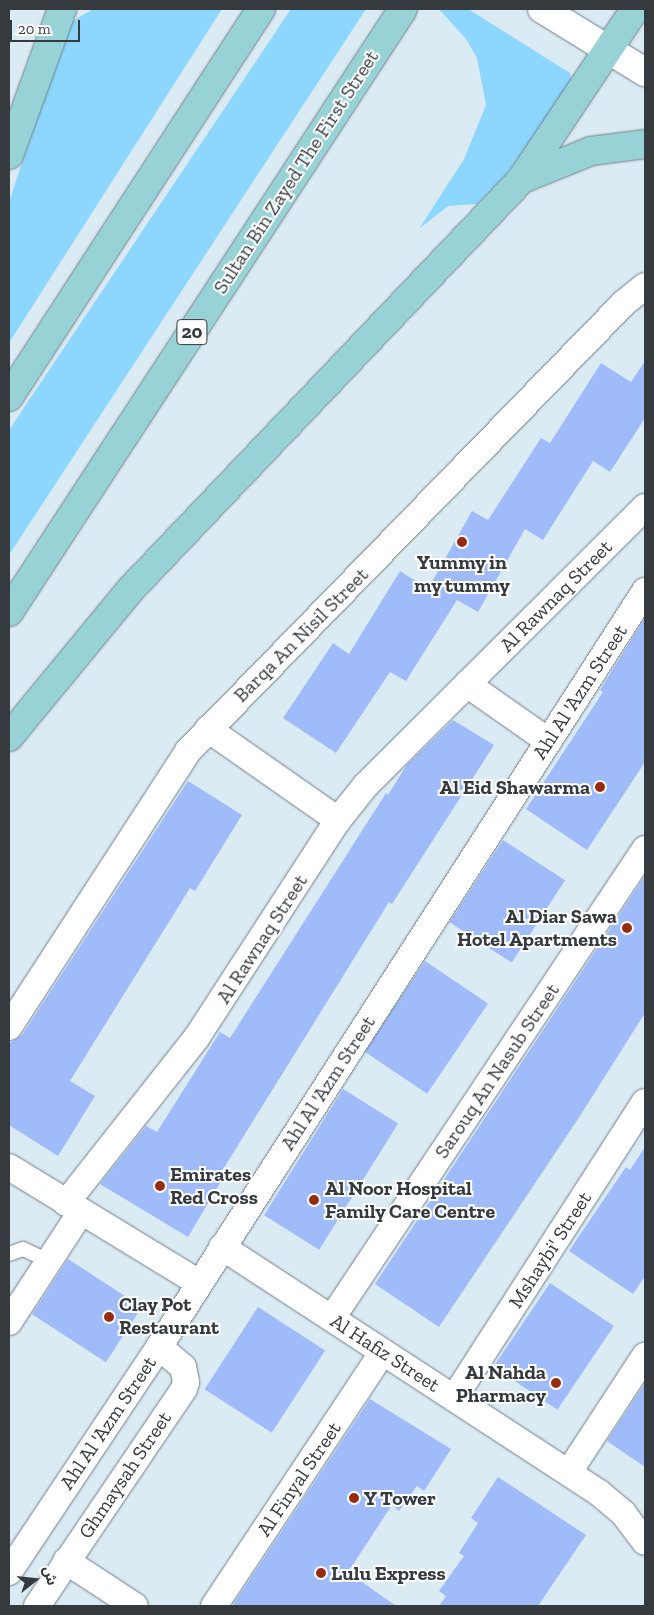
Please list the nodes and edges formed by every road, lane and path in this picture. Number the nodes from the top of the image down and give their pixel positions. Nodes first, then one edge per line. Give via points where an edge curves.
1 (62, 9) edge
2 (261, 9) edge
3 (403, 9) edge
4 (542, 9) edge
5 (636, 9) edge
6 (609, 50) junction
7 (645, 72) edge
8 (645, 144) edge
9 (9, 156) edge
10 (521, 180) junction
11 (645, 286) edge
12 (9, 397) edge
13 (645, 507) edge
14 (645, 591) edge
15 (9, 612) edge
16 (467, 684) junction
17 (208, 729) junction
18 (9, 737) edge
19 (548, 741) junction
20 (338, 820) junction
21 (645, 849) edge
22 (9, 1027) edge
23 (645, 1102) edge
24 (9, 1166) edge
25 (74, 1207) junction
26 (222, 1247) junction
27 (9, 1254) edge
28 (49, 1261) junction
29 (199, 1284) junction
30 (332, 1318) junction
31 (9, 1322) edge
32 (159, 1347) junction
33 (383, 1352) junction
34 (645, 1356) edge
35 (454, 1398) junction
36 (569, 1472) junction
37 (598, 1492) junction
38 (645, 1508) edge
39 (645, 1542) edge
40 (66, 1561) junction
41 (9, 1572) edge
42 (37, 1606) edge
43 (135, 1606) edge
44 (214, 1606) edge

1 - 9 main road
2 - 12 main road
3 - 15 main road, Sultan Bin Zayed The First Street / 20
4 - 6 main road
5 - 6 main road
6 - 7 main road
6 - 10 main road
8 - 10 main road via 591,151
10 - 18 main road via 132,588
11 - 17 street, Barqa An Nisil Street via 624,303 374,563
13 - 16 street, Al Rawnaq Street
14 - 19 street, Ahl Al 'Azm Street
16 - 19 street
16 - 20 street, Al Rawnaq Street via 366,785
17 - 20 street
17 - 22 street, Barqa An Nisil Street via 169,777
19 - 26 street, Ahl Al 'Azm Street
20 - 25 street, Al Rawnaq Street via 197,1037
21 - 30 street, Sarouq An Nasub Street
23 - 35 street, Mshaybi' Street
24 - 25 street
25 - 28 street, Al Rawnaq Street
25 - 29 street
26 - 29 street, Ahl Al 'Azm Street
26 - 30 street, Al Hafiz Street
27 - 28 lane via 23,1248
28 - 31 street, Al Rawnaq Street
29 - 32 street, Ahl Al 'Azm Street
30 - 33 street, Al Hafiz Street
32 - 40 street, Ghmaysah Street via 183,1367 184,1389
32 - 41 street, Ahl Al 'Azm Street
33 - 35 street, Al Hafiz Street
33 - 44 street, Al Finyal Street
34 - 36 street
35 - 36 street, Al Hafiz Street
36 - 37 street, Al Hafiz Street
37 - 38 street, Al Hafiz Street
37 - 39 street, Al Hafiz Street via 623,1513
40 - 42 street, Ghmaysah Street
40 - 43 street

